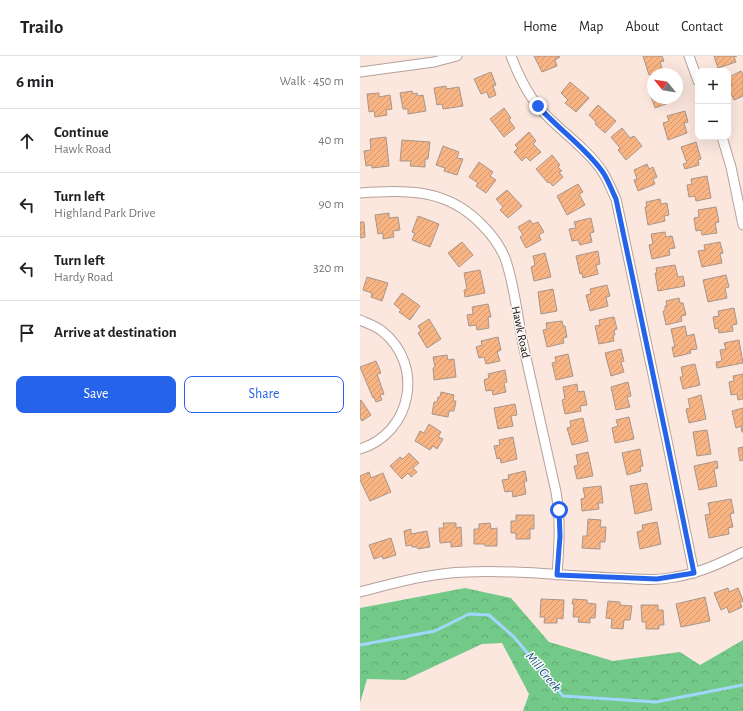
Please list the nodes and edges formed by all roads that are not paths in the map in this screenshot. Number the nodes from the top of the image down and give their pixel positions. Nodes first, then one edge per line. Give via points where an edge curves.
1 (457, 56) edge
2 (511, 56) edge
3 (689, 56) edge
4 (360, 72) edge
5 (695, 73) edge
6 (723, 140) edge
7 (360, 193) edge
8 (743, 225) edge
9 (360, 320) edge
10 (360, 449) edge
11 (743, 552) edge
12 (694, 573) junction
13 (557, 575) junction
14 (360, 592) edge

1 - 4 street via 434,62
2 - 12 street via 520,77 538,106 601,170 616,199
3 - 5 street
6 - 8 street
7 - 13 street, Hawk Road via 411,192 438,196 467,210 498,244 510,276 556,492 560,536
9 - 10 street via 382,330 391,339 404,362 408,394 395,426 374,444
11 - 12 street
12 - 13 street via 657,579
13 - 14 street via 467,572 408,580

